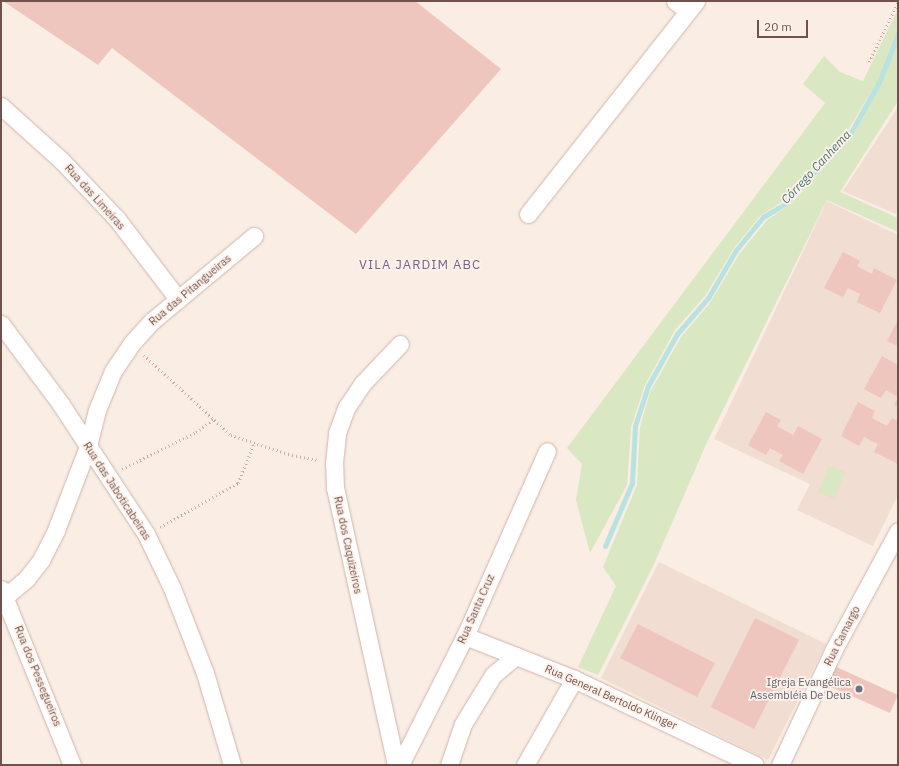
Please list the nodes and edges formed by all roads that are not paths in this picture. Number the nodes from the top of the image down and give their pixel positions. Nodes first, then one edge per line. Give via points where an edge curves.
1 (686, 4) edge
2 (1, 106) edge
3 (528, 214) dead end
4 (254, 236) dead end
5 (178, 299) junction
6 (1, 324) edge
7 (400, 344) dead end
8 (88, 446) junction
9 (547, 451) dead end
10 (898, 531) edge
11 (3, 595) edge
12 (465, 636) junction
13 (516, 656) junction
14 (574, 679) junction
15 (72, 765) edge
16 (232, 765) edge
17 (396, 765) edge
18 (400, 765) edge
19 (449, 765) edge
20 (525, 765) edge
21 (755, 765) edge
22 (780, 765) edge

1 - 3 street
2 - 5 street, Rua das Limeiras via 62,161 116,219
4 - 5 street, Rua das Pitangueiras
5 - 8 street, Rua das Pitangueiras via 152,321 113,371 100,403
6 - 8 street, Rua das Jaboticabeiras via 60,403
7 - 17 street, Rua dos Caquizeiros via 362,384 346,408 337,433 334,463 335,488
8 - 11 street, Rua das Pitangueiras via 56,530 41,560 27,578
8 - 16 street, Rua das Jaboticabeiras via 146,534 172,588 205,673
9 - 12 street, Rua Santa Cruz
10 - 22 street, Rua Camargo via 834,649
11 - 15 street, Rua dos Pessegueiros
12 - 13 street, Rua General Bertoldo Klinger
12 - 18 street, Rua Santa Cruz
13 - 14 street, Rua General Bertoldo Klinger
13 - 19 street via 489,682 463,724
14 - 20 street
14 - 21 street, Rua General Bertoldo Klinger

